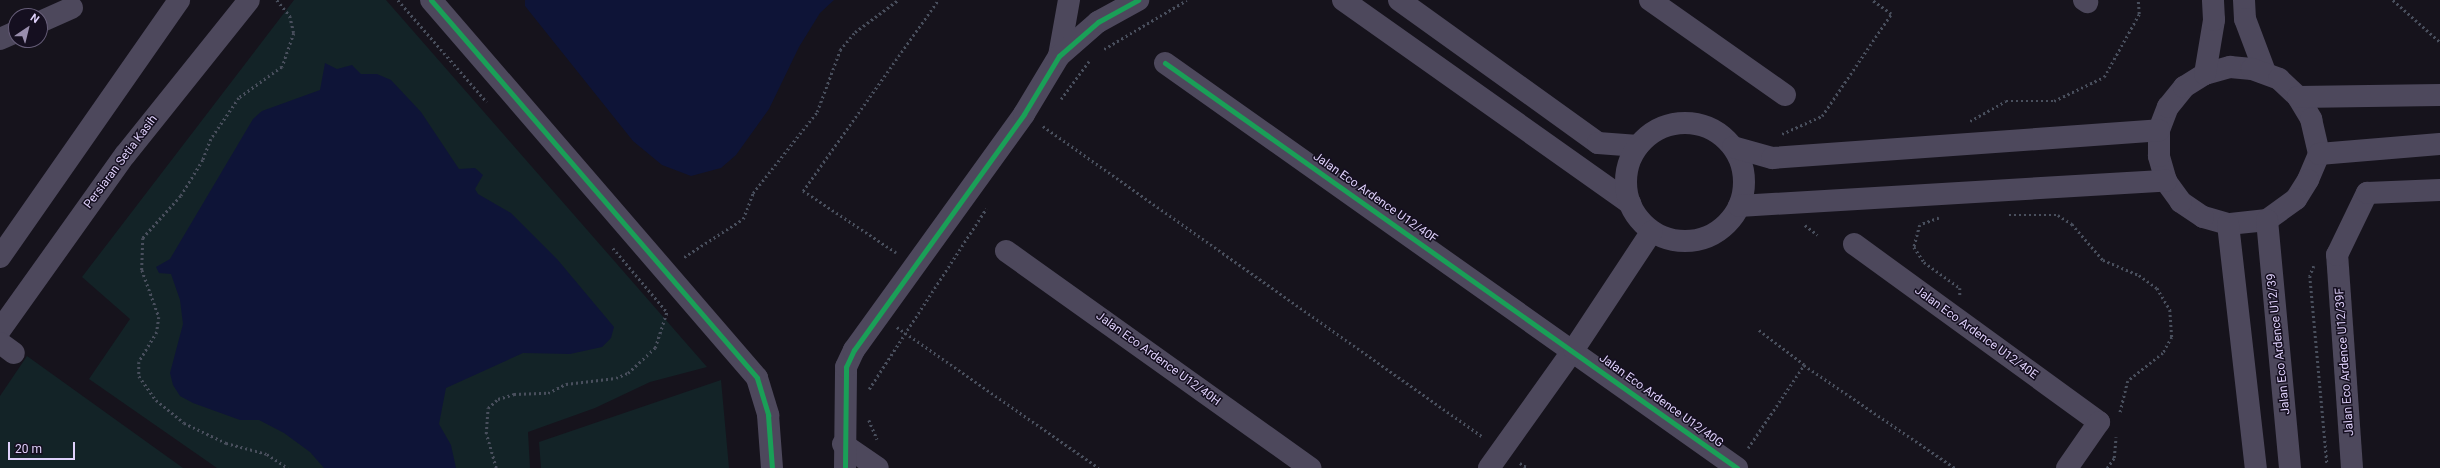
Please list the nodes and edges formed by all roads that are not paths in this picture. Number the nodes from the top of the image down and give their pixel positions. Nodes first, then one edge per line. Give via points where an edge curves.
1 (179, 0) edge
2 (249, 0) edge
3 (431, 0) edge
4 (1069, 0) edge
5 (1138, 0) edge
6 (1343, 0) edge
7 (1399, 0) edge
8 (1650, 0) edge
9 (2212, 0) edge
10 (2244, 0) edge
11 (72, 8) dead end
12 (48, 18) edge
13 (1059, 56) junction
14 (1164, 63) dead end
15 (2265, 72) junction
16 (2205, 74) junction
17 (1785, 95) dead end
18 (2440, 95) edge
19 (2298, 96) junction
20 (2160, 130) junction
21 (2440, 144) edge
22 (1638, 146) junction
23 (1733, 147) junction
24 (2319, 154) junction
25 (2166, 181) junction
26 (2440, 190) edge
27 (1630, 203) junction
28 (1739, 206) junction
29 (2266, 220) junction
30 (2228, 224) junction
31 (1652, 230) junction
32 (1854, 244) dead end
33 (1006, 250) dead end
34 (0, 257) edge
35 (0, 330) edge
36 (1574, 349) junction
37 (843, 444) junction
38 (873, 464) edge
39 (772, 468) edge
40 (845, 468) edge
41 (1310, 468) edge
42 (1489, 468) edge
43 (1736, 468) edge
44 (2067, 468) edge
45 (2256, 468) edge
46 (2290, 468) edge
47 (2352, 468) edge

1 - 34 street
2 - 35 street, Persiaran Setia Kasih via 126,154
3 - 39 street via 679,284 756,378 768,415
4 - 13 street
5 - 13 street via 1098,22
6 - 27 street
7 - 22 street via 1598,143
8 - 17 street
9 - 16 street via 2214,20
10 - 15 street via 2245,19
11 - 12 street
13 - 37 street via 1024,114 854,350 846,367
14 - 36 street, Jalan Eco Ardence U12/40F
15 - 16 street via 2230,68
15 - 19 street
16 - 20 street via 2184,87 2168,107
18 - 19 street
19 - 24 street via 2311,119
20 - 23 street via 1772,158
20 - 25 street via 2159,156
21 - 24 street
22 - 23 street via 1657,131 1679,123 1709,128
22 - 27 street via 1627,173
23 - 28 street via 1744,176
24 - 29 street via 2296,199
25 - 28 street via 1774,201
25 - 30 street via 2181,202 2203,217
26 - 47 street, Jalan Eco Ardence U12/39F via 2367,193 2337,255
27 - 31 street
28 - 31 street via 1731,219 1707,237 1676,240
29 - 30 street
29 - 46 street, Jalan Eco Ardence U12/39
30 - 45 street
31 - 36 street
32 - 44 street, Jalan Eco Ardence U12/40E via 1949,313 2109,420
33 - 41 street, Jalan Eco Ardence U12/40H
36 - 42 street
36 - 43 street, Jalan Eco Ardence U12/40G
37 - 38 street
37 - 40 street

